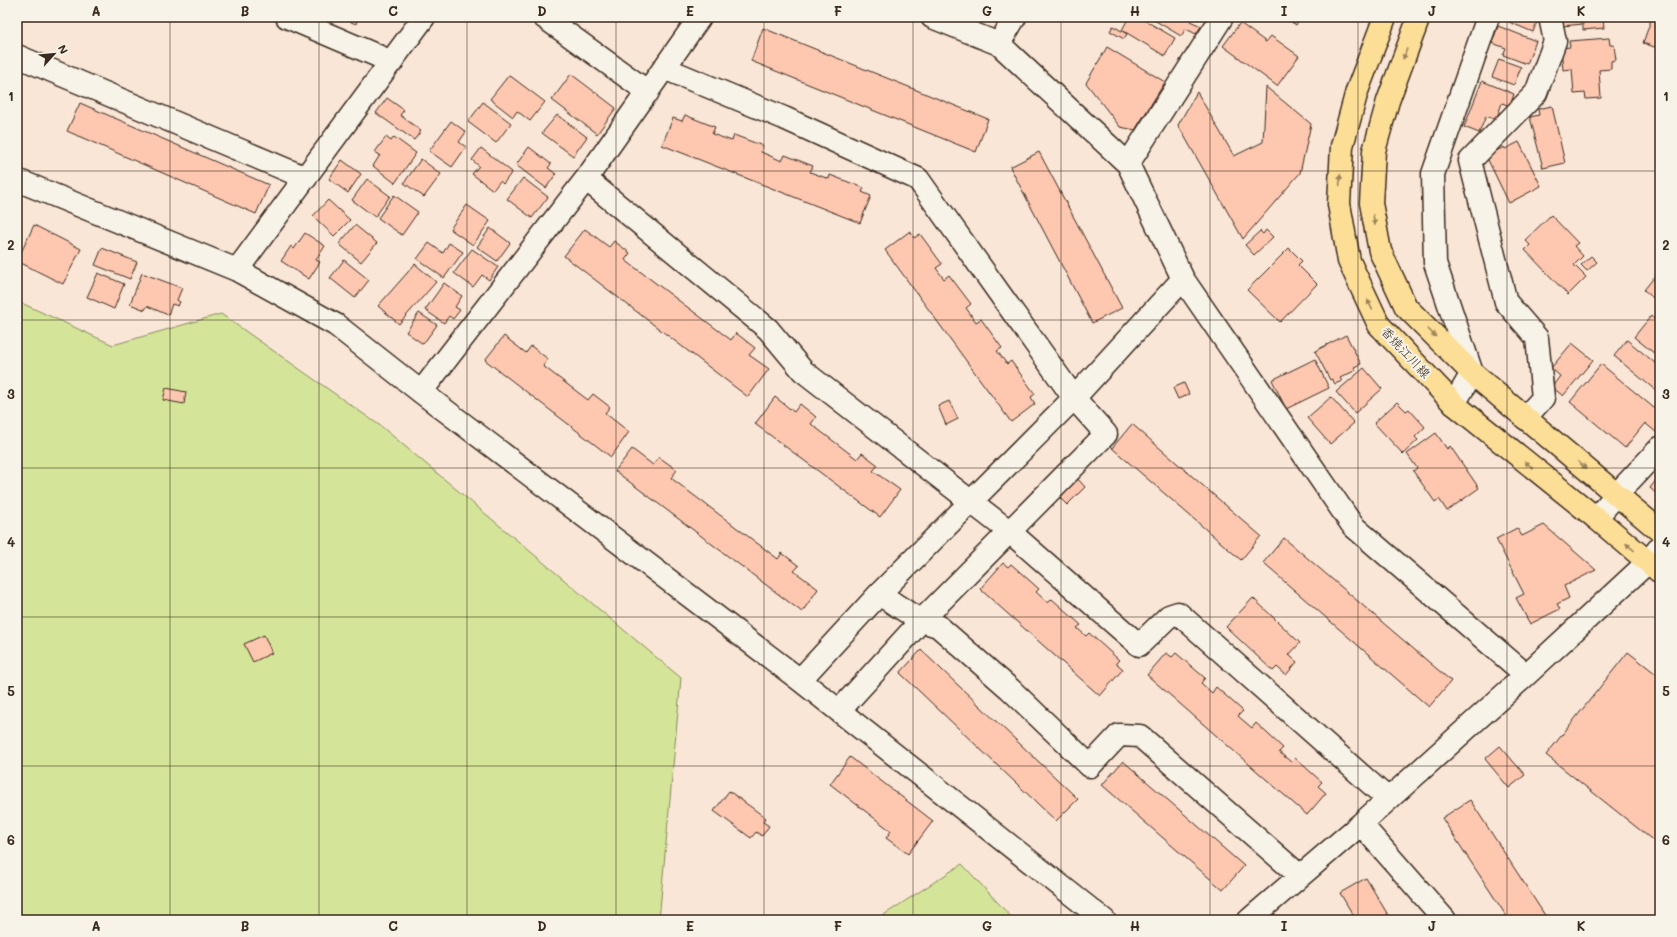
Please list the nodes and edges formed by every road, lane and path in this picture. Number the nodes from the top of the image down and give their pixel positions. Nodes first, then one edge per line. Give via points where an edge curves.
1 (287, 17) edge
2 (424, 17) edge
3 (544, 17) edge
4 (700, 17) edge
5 (932, 17) edge
6 (1015, 17) edge
7 (1222, 17) edge
8 (1385, 17) edge
9 (1419, 17) edge
10 (1488, 17) edge
11 (1550, 17) edge
12 (999, 44) junction
13 (17, 56) edge
14 (392, 62) junction
15 (664, 68) junction
16 (648, 92) junction
17 (1128, 164) junction
18 (306, 178) junction
19 (586, 179) junction
20 (17, 180) edge
21 (237, 270) junction
22 (1183, 279) junction
23 (1472, 373) junction
24 (421, 392) junction
25 (1074, 398) junction
26 (1454, 404) junction
27 (1525, 418) junction
28 (1660, 448) edge
29 (1617, 494) junction
30 (972, 501) junction
31 (1596, 518) junction
32 (1660, 531) edge
33 (1010, 532) junction
34 (1656, 560) edge
35 (879, 594) junction
36 (921, 621) junction
37 (1526, 675) junction
38 (800, 680) junction
39 (839, 711) junction
40 (1388, 799) junction
41 (1361, 824) junction
42 (1300, 876) junction
43 (1260, 917) edge
44 (1104, 920) edge
45 (1445, 920) edge

1 - 14 street
2 - 14 street
3 - 16 street
4 - 15 street
5 - 12 street
6 - 12 street
7 - 17 street
26 -> 8 main road, 香焼江川線 via 1380,325 1349,261 1339,204 1342,146 1358,91
9 -> 23 main road via 1388,101 1374,151 1371,203 1380,251 1406,307
10 - 23 street via 1433,174 1434,263
11 - 27 street via 1555,41 1536,93 1470,161 1506,302 1537,338 1543,398
12 - 17 street
13 - 18 street
14 - 18 street
15 - 16 street
15 - 25 street via 784,118 918,179
16 - 19 street
17 - 22 street
18 - 21 street
19 - 24 street
19 - 30 street via 768,329 803,371
20 - 21 street
21 - 24 street via 336,325
22 - 25 street
22 - 37 street via 1353,526
23 - 26 street
23 - 27 main road
24 - 38 street
25 - 30 street
25 - 33 street via 1106,434
31 -> 26 main road, 香焼江川線
27 -> 29 main road
28 - 29 street
29 - 31 street
29 - 32 main road
30 - 33 street
30 - 35 street
34 -> 31 main road, 香焼江川線
33 - 36 street
33 - 40 street via 1139,645 1169,616 1178,613
34 - 37 street
35 - 36 street
35 - 38 street
36 - 39 street
36 - 42 street via 938,626 1010,689 1090,766 1120,735 1140,736
37 - 40 street
38 - 39 street
39 - 44 street
40 - 41 street
41 - 42 street
41 - 45 street
42 - 43 street

